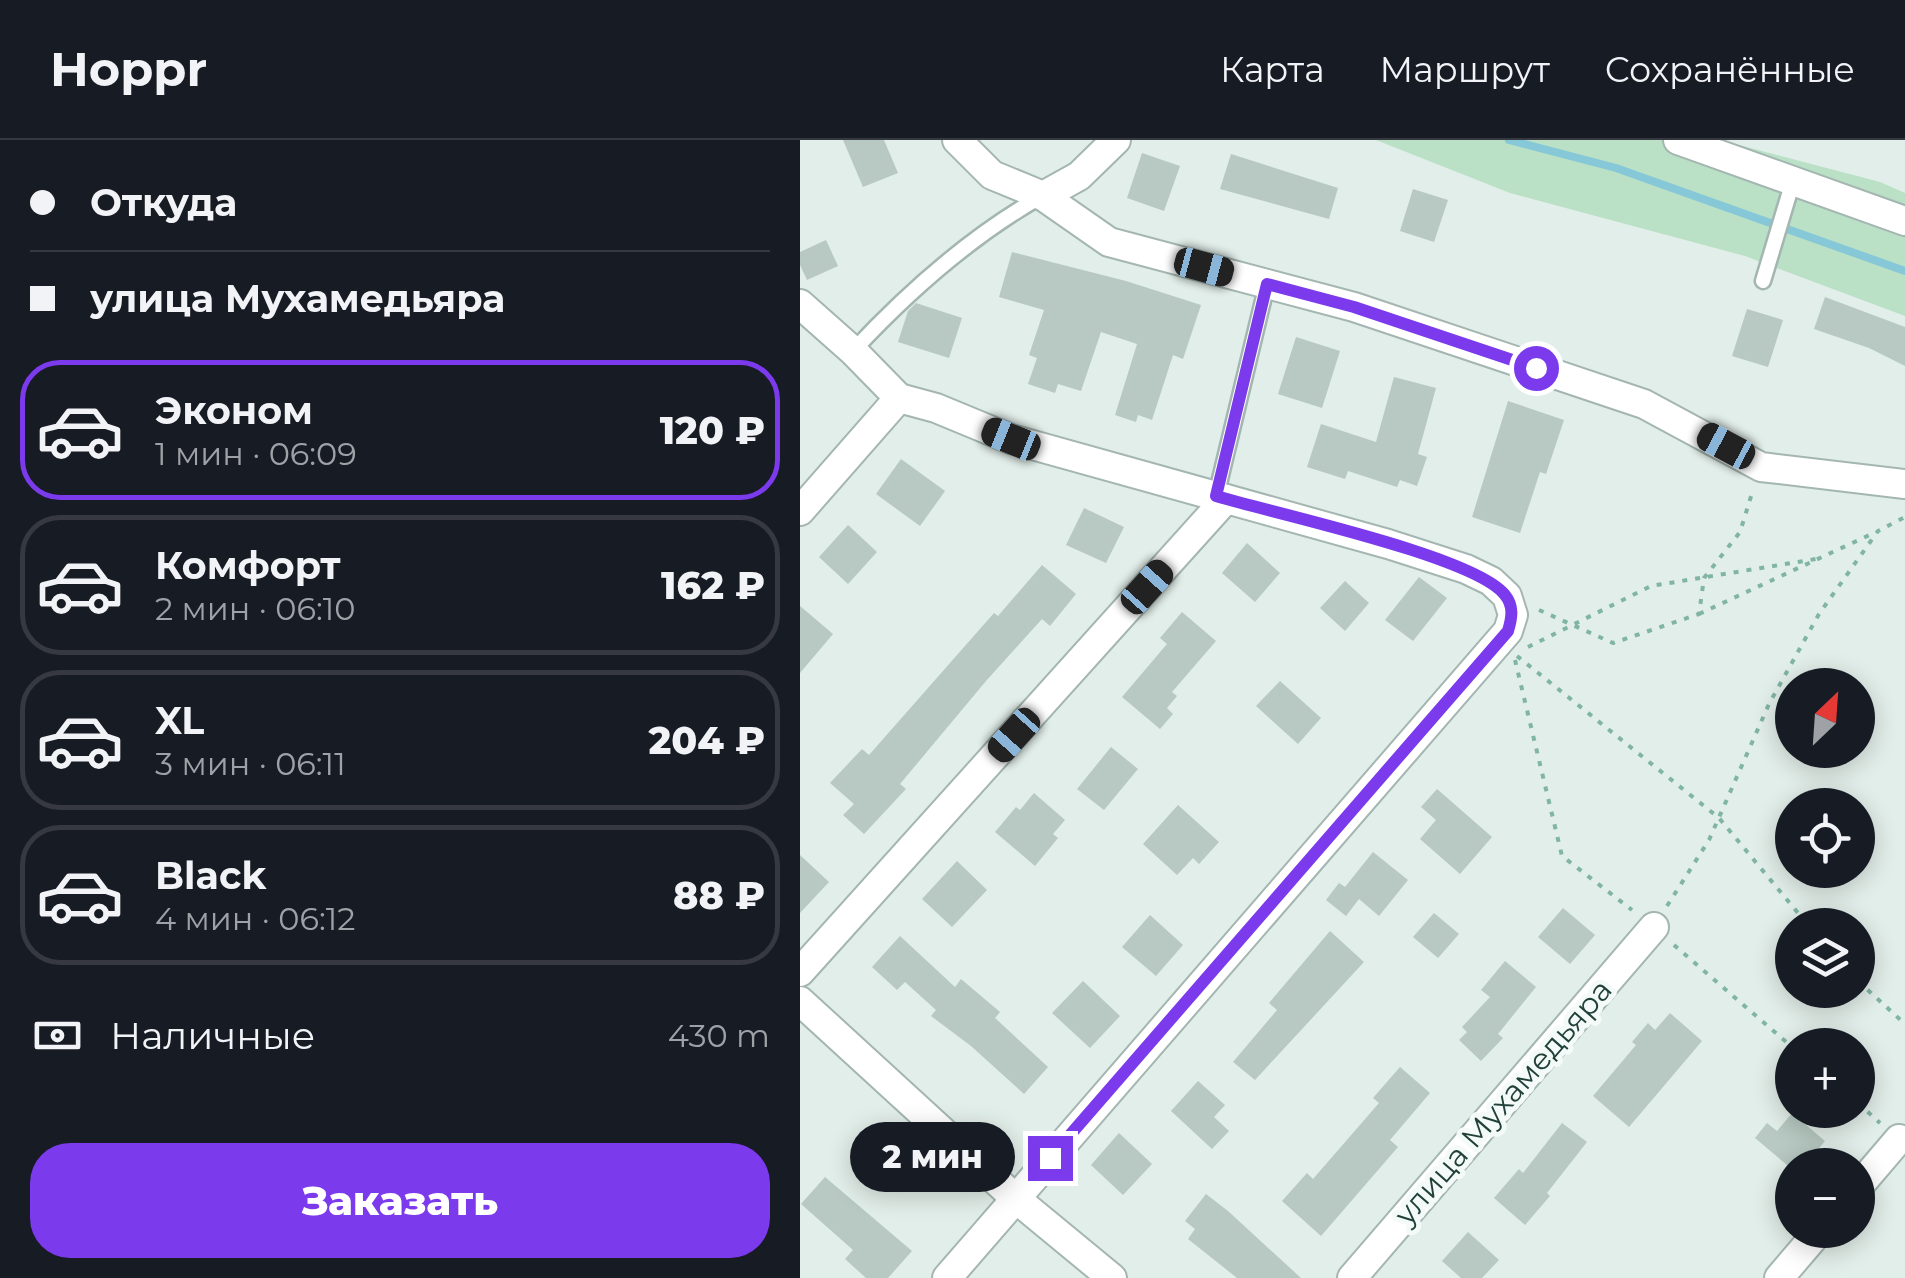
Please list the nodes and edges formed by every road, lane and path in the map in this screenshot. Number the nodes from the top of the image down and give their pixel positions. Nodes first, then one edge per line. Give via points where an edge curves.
1 (957, 140) edge
2 (1116, 140) edge
3 (1678, 140) edge
4 (1793, 181) junction
5 (1043, 196) junction
6 (1905, 221) edge
7 (1763, 280) dead end
8 (1267, 284) junction
9 (800, 304) edge
10 (853, 350) junction
11 (899, 398) junction
12 (1761, 467) junction
13 (1905, 484) edge
14 (1221, 497) junction
15 (800, 511) edge
16 (1905, 517) edge
17 (1878, 531) junction
18 (1816, 559) junction
19 (1704, 578) junction
20 (1507, 596) junction
21 (1699, 614) junction
22 (1573, 625) junction
23 (1514, 654) junction
24 (1719, 818) junction
25 (1794, 908) edge
26 (1654, 927) junction
27 (800, 972) edge
28 (1875, 997) edge
29 (800, 1001) edge
30 (1905, 1024) edge
31 (1775, 1032) edge
32 (1899, 1139) dead end
33 (1875, 1167) edge
34 (1015, 1198) junction
35 (1805, 1248) edge
36 (947, 1278) edge
37 (1112, 1278) edge
38 (1352, 1278) edge
39 (1779, 1278) edge

1 - 5 street via 992,175
2 - 5 street via 1079,176
3 - 4 street
4 - 6 street
4 - 7 lane
5 - 8 street via 1110,242
5 - 10 lane via 990,229
8 - 12 street via 1644,404
8 - 14 lane
9 - 10 street
10 - 11 street
11 - 14 street via 1011,439
11 - 15 street
12 - 13 street
12 - 19 path via 1740,532
14 - 20 street via 1466,569
14 - 27 street
16 - 17 path
17 - 18 path
17 - 24 path via 1819,614 1769,704
18 - 19 path
18 - 21 path
19 - 21 path
19 - 22 path via 1651,586
20 - 22 path
20 - 34 street via 1513,616 1508,631
21 - 22 path via 1614,643
22 - 23 path
23 - 24 path
23 - 26 path via 1562,856
24 - 25 path
24 - 26 path
26 - 31 path
26 - 38 street, улица Мухамедьяра
28 - 30 path
29 - 34 street
32 - 33 street
34 - 36 street
34 - 37 street
35 - 39 street

